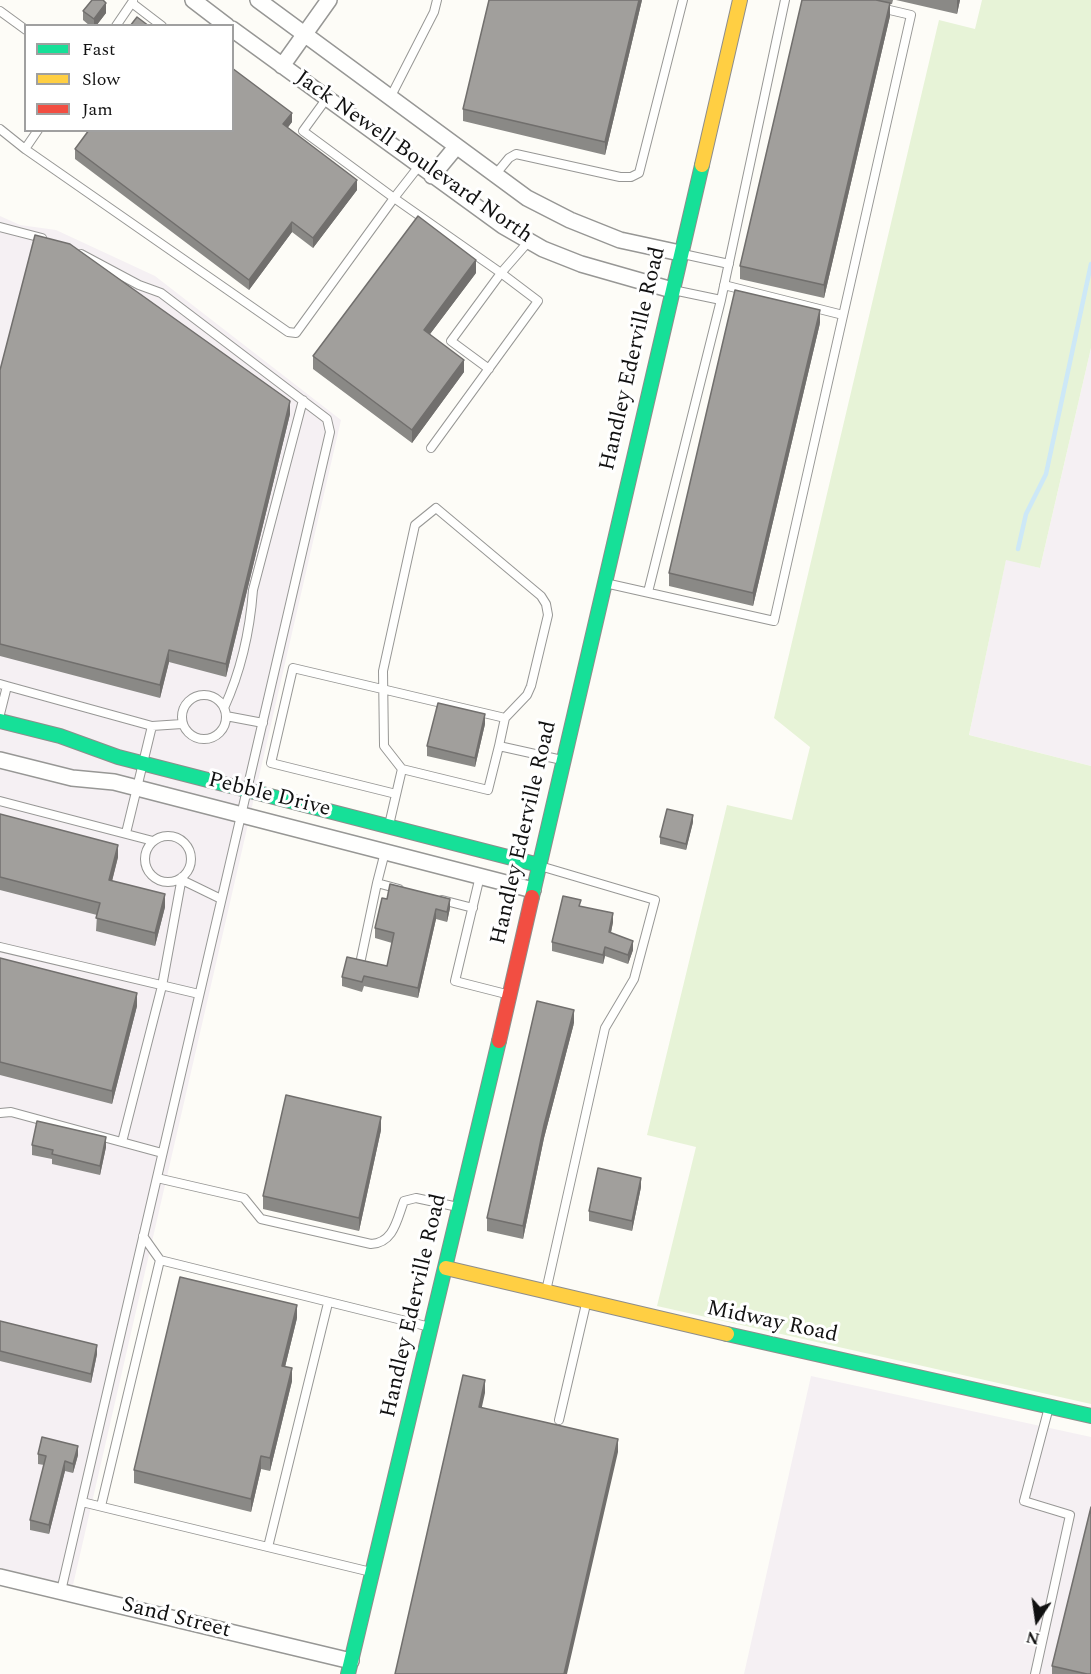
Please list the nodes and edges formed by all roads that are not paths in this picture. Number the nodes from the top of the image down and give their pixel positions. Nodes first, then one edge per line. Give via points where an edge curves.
1 (193, 0) edge
2 (330, 0) edge
3 (437, 0) edge
4 (682, 0) edge
5 (740, 0) edge
6 (785, 0) edge
7 (133, 2) edge
8 (265, 2) edge
9 (870, 5) edge
10 (0, 11) edge
11 (117, 24) edge
12 (160, 24) edge
13 (224, 24) edge
14 (24, 29) edge
15 (234, 30) edge
16 (304, 35) junction
17 (282, 66) junction
18 (327, 98) junction
19 (390, 98) junction
20 (0, 129) edge
21 (37, 132) edge
22 (456, 147) junction
23 (25, 149) junction
24 (419, 166) junction
25 (495, 175) junction
26 (432, 176) junction
27 (394, 198) junction
28 (0, 227) edge
29 (529, 241) junction
30 (56, 243) edge
31 (67, 248) edge
32 (680, 254) junction
33 (729, 264) junction
34 (501, 273) junction
35 (724, 285) junction
36 (672, 290) junction
37 (721, 300) junction
38 (843, 315) junction
39 (489, 369) junction
40 (303, 400) junction
41 (430, 448) dead end
42 (604, 582) junction
43 (648, 592) junction
44 (4, 685) edge
45 (383, 690) junction
46 (225, 712) junction
47 (0, 714) edge
48 (505, 718) junction
49 (0, 721) edge
50 (262, 723) junction
51 (182, 724) junction
52 (152, 726) junction
53 (499, 746) junction
54 (0, 760) edge
55 (563, 761) junction
56 (142, 763) junction
57 (402, 770) junction
58 (137, 788) junction
59 (247, 790) junction
60 (396, 794) junction
61 (0, 801) edge
62 (240, 815) junction
63 (358, 819) junction
64 (388, 826) junction
65 (126, 834) junction
66 (442, 840) junction
67 (153, 841) junction
68 (353, 844) junction
69 (384, 852) junction
70 (437, 865) junction
71 (539, 865) junction
72 (480, 876) junction
73 (182, 878) junction
74 (377, 883) junction
75 (533, 890) junction
76 (409, 891) edge
77 (430, 897) edge
78 (221, 899) junction
79 (473, 908) junction
80 (0, 947) edge
81 (361, 958) edge
82 (162, 986) junction
83 (199, 994) junction
84 (509, 995) junction
85 (0, 1113) edge
86 (122, 1142) junction
87 (162, 1153) junction
88 (157, 1178) junction
89 (460, 1207) junction
90 (143, 1236) junction
91 (160, 1260) junction
92 (446, 1268) junction
93 (545, 1292) junction
94 (328, 1303) junction
95 (586, 1303) junction
96 (432, 1327) junction
97 (1049, 1407) junction
98 (1091, 1416) edge
99 (559, 1419) dead end
100 (82, 1502) junction
101 (101, 1506) junction
102 (268, 1546) junction
103 (373, 1572) junction
104 (0, 1578) edge
105 (62, 1591) junction
106 (350, 1667) edge
107 (1035, 1674) edge

1 - 13 street
2 - 16 street
3 - 19 lane
4 - 25 lane via 639,173 620,177 516,154
5 - 32 main road, Handley Ederville Road
6 - 33 lane
7 - 11 lane
7 - 12 lane
8 - 16 street, Jack Newell Boulevard North
9 - 38 lane via 911,15
10 - 14 lane
15 - 17 street, Jack Newell Boulevard North
16 - 17 street
16 - 19 street, Jack Newell Boulevard North
17 - 18 street, Jack Newell Boulevard North
18 - 24 street, Jack Newell Boulevard North
18 - 27 lane via 303,131
19 - 22 street, Jack Newell Boulevard North
20 - 23 lane
21 - 23 lane
22 - 25 street, Jack Newell Boulevard North
22 - 26 street
23 - 27 lane via 288,332 296,333
24 - 26 street, Jack Newell Boulevard North
24 - 27 lane
25 - 32 street, Jack Newell Boulevard North via 527,198 570,220 620,240
26 - 29 street, Jack Newell Boulevard North
27 - 34 lane
28 - 30 lane
29 - 34 lane
29 - 36 street, Jack Newell Boulevard North via 581,264
31 - 40 lane via 161,293
32 - 33 lane
32 - 36 main road, Handley Ederville Road
33 - 35 lane
34 - 39 lane via 538,301
34 - 39 lane via 451,340
35 - 37 lane
35 - 38 lane
36 - 37 lane
36 - 42 main road, Handley Ederville Road
37 - 43 lane
38 - 43 lane via 774,621
39 - 41 lane
40 - 46 lane
40 - 50 lane via 327,419 330,432
42 - 43 lane
42 - 55 main road, Handley Ederville Road
44 - 47 lane
44 - 52 lane
45 - 48 lane
45 - 48 lane via 383,670 415,525 436,508 546,604 548,615 531,686
45 - 57 lane via 384,746
45 - 60 lane via 293,668 271,763
46 - 50 lane
46 - 51 lane via 223,730 204,740 191,735
46 - 51 lane via 210,696 197,696 185,704
48 - 53 lane
49 - 56 main road, Pebble Drive
50 - 59 lane
51 - 52 lane
52 - 56 lane
53 - 55 lane
53 - 57 lane via 488,790
54 - 58 street, Pebble Drive via 72,778
55 - 71 main road, Handley Ederville Road
56 - 58 lane
56 - 59 main road, Pebble Drive
57 - 60 lane
58 - 62 street, Pebble Drive
58 - 65 lane
59 - 62 lane
59 - 63 main road, Pebble Drive
60 - 64 lane
61 - 65 lane
62 - 68 street, Pebble Drive
62 - 78 lane
63 - 64 main road, Pebble Drive
63 - 68 street
64 - 66 main road, Pebble Drive
65 - 67 lane
66 - 70 street
66 - 71 main road, Pebble Drive
67 - 73 lane via 145,853 150,874 161,881
67 - 73 lane via 166,836 186,844 190,865
68 - 69 street, Pebble Drive
69 - 70 street, Pebble Drive
69 - 74 lane
70 - 72 street, Pebble Drive
71 - 75 main road, Handley Ederville Road
71 - 93 lane via 655,900 634,979 605,1028
72 - 75 street, Pebble Drive
72 - 79 lane
73 - 78 lane
73 - 82 lane
74 - 76 lane
74 - 81 lane
75 - 84 main road, Handley Ederville Road
77 - 79 lane
78 - 83 lane
79 - 84 lane via 455,981
80 - 82 lane
82 - 83 lane
82 - 86 lane
83 - 87 lane
84 - 89 main road, Handley Ederville Road
85 - 86 lane via 11,1112
86 - 87 lane
87 - 88 lane
88 - 89 lane via 244,1197 261,1219 371,1244 380,1244 391,1234 404,1201 416,1198
88 - 90 lane
89 - 92 main road, Handley Ederville Road
90 - 91 lane
90 - 100 lane
91 - 94 lane
91 - 101 lane
92 - 93 main road, Midway Road
92 - 96 main road, Handley Ederville Road
93 - 95 main road, Midway Road
94 - 96 lane
94 - 102 lane
95 - 97 main road, Midway Road
95 - 99 lane
96 - 103 main road, Handley Ederville Road
97 - 98 main road, Midway Road
97 - 107 lane via 1024,1502 1070,1515
100 - 101 lane
100 - 105 lane
101 - 102 lane
102 - 103 lane
103 - 106 main road, Handley Ederville Road
104 - 105 street, Sand Street
105 - 106 street, Sand Street

